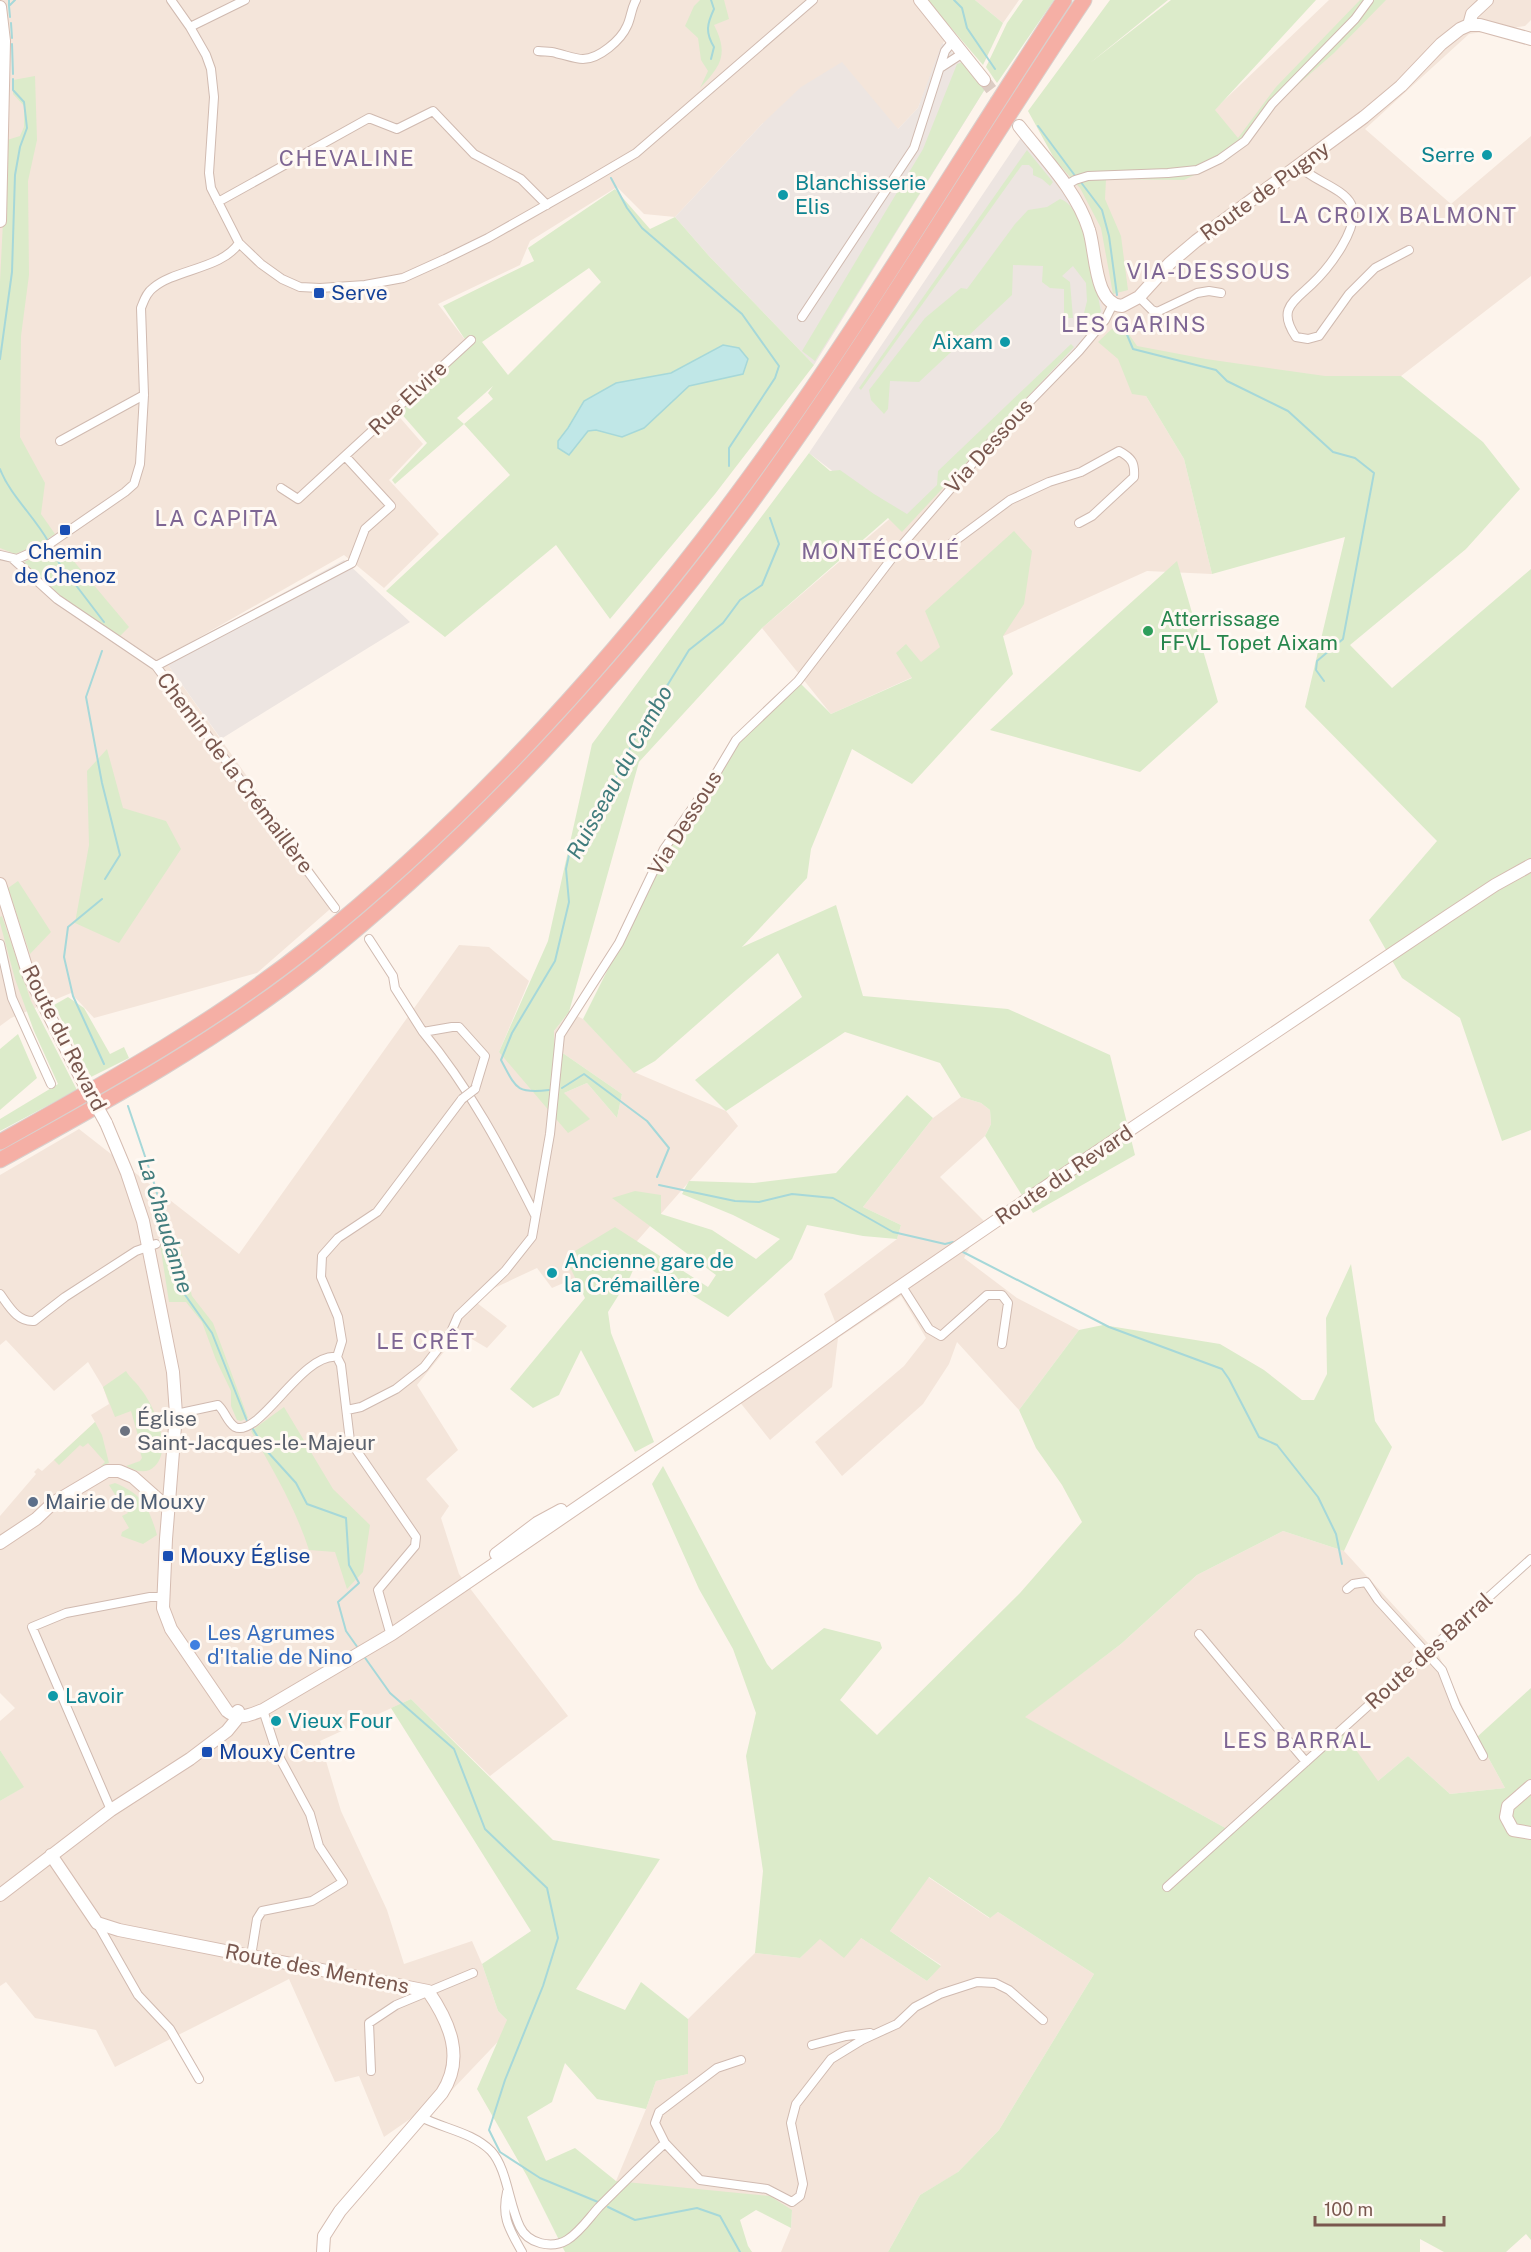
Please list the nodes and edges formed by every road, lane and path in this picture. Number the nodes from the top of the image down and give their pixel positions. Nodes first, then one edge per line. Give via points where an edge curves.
1 (171, 0) edge
2 (245, 0) edge
3 (636, 0) edge
4 (813, 0) edge
5 (920, 0) edge
6 (1065, 0) edge
7 (1084, 0) edge
8 (1369, 0) edge
9 (1486, 0) edge
10 (0, 7) edge
11 (1474, 25) junction
12 (190, 27) junction
13 (2, 30) edge
14 (1531, 39) edge
15 (954, 40) junction
16 (538, 51) dead end
17 (963, 52) junction
18 (939, 68) junction
19 (984, 80) tunnel mouth
20 (1019, 126) tunnel mouth
21 (1299, 166) junction
22 (1074, 181) junction
23 (218, 202) junction
24 (548, 205) junction
25 (0, 221) edge
26 (239, 246) junction
27 (1409, 250) dead end
28 (1221, 293) dead end
29 (1139, 297) junction
30 (1113, 304) junction
31 (802, 317) dead end
32 (471, 340) dead end
33 (144, 395) junction
34 (60, 441) dead end
35 (345, 456) junction
36 (281, 488) dead end
37 (1079, 523) dead end
38 (902, 545) junction
39 (9, 559) edge
40 (156, 666) junction
41 (1531, 865) edge
42 (0, 884) edge
43 (335, 908) dead end
44 (369, 939) dead end
45 (0, 944) edge
46 (423, 1032) junction
47 (51, 1084) dead end
48 (0, 1142) edge
49 (0, 1160) edge
50 (536, 1216) junction
51 (153, 1245) junction
52 (901, 1285) junction
53 (0, 1294) edge
54 (1002, 1344) dead end
55 (337, 1357) junction
56 (346, 1410) junction
57 (176, 1414) junction
58 (169, 1509) junction
59 (0, 1543) edge
60 (1531, 1559) edge
61 (1347, 1589) dead end
62 (162, 1597) junction
63 (393, 1634) junction
64 (1199, 1634) dead end
65 (1428, 1652) junction
66 (274, 1702) junction
67 (263, 1710) junction
68 (237, 1714) junction
69 (1483, 1756) dead end
70 (1306, 1762) junction
71 (1531, 1786) edge
72 (111, 1810) junction
73 (1531, 1833) edge
74 (51, 1855) junction
75 (1167, 1887) dead end
76 (0, 1895) edge
77 (97, 1923) junction
78 (251, 1956) junction
79 (473, 1973) dead end
80 (428, 1991) junction
81 (1043, 2020) dead end
82 (880, 2032) junction
83 (812, 2045) dead end
84 (741, 2060) dead end
85 (371, 2071) dead end
86 (199, 2079) dead end
87 (421, 2117) junction
88 (665, 2143) junction
89 (507, 2191) junction
90 (323, 2252) edge
91 (522, 2252) edge

1 - 12 street
2 - 12 street
3 - 16 street via 620,36 591,57
4 - 24 street via 636,153
5 - 15 main road
6 - 48 highway via 750,477 656,598 544,726 410,859 308,948 184,1035
7 - 49 highway via 890,300 732,529 672,605 555,738 424,869 354,932 281,989 175,1061
8 - 22 street via 1272,104 1245,141 1220,159 1197,170
9 - 11 main road
10 - 13 main road
11 - 14 main road
11 - 21 main road, Route de Pugny via 1453,34 1386,100
12 - 23 street via 213,76 214,126 209,172
13 - 25 main road
15 - 17 main road
15 - 18 street
17 - 18 street
17 - 19 main road
18 - 31 street via 915,148
20 - 22 main road
21 - 27 street via 1342,194 1354,214 1351,228 1330,263 1290,306 1287,317 1296,337 1319,336 1349,294 1375,268
21 - 29 main road, Route de Pugny via 1180,253
22 - 30 main road via 1102,293
23 - 24 street via 369,118 397,129 433,111 474,154 521,179
23 - 26 street
24 - 26 street via 445,259 394,281 365,285 300,287 282,279
26 - 33 street via 153,287 146,296 141,308
28 - 29 street via 1197,293 1157,312
29 - 30 main road via 1122,306
30 - 38 street, Via Dessous via 1079,351 998,434
32 - 35 street, Rue Elvire
33 - 34 street
33 - 39 street via 140,464 134,484 62,538
35 - 36 street, Rue Elvire via 298,499
35 - 40 street via 391,506 365,529 352,563
37 - 38 street via 1134,477 1135,465 1129,456 1119,451 1081,472 1010,500 936,555 919,555
38 - 50 street, Via Dessous via 798,681 736,740 664,849 619,943 560,1035 550,1134
39 - 40 street, Chemin de la Crémaillère via 57,600
40 - 43 street, Chemin de la Crémaillère
41 - 52 main road, Route du Revard via 1448,916
42 - 51 main road, Route du Revard, bridge via 30,976 106,1123
44 - 46 street
45 - 47 street via 12,998
46 - 50 street via 467,1093
46 - 55 street, bridge via 459,1027 485,1056 475,1089 462,1099 377,1212 338,1238 322,1256 321,1277 338,1317 342,1341
50 - 56 street, Via Dessous via 532,1237 505,1271 458,1316 451,1332 424,1367 396,1389 361,1407
51 - 53 street via 136,1251 34,1321 17,1316
51 - 57 main road, Route du Revard
52 - 54 street via 929,1329 941,1336 987,1295 1002,1295 1008,1303
52 - 63 main road, Route du Revard via 601,1490 530,1528 455,1591
55 - 56 street via 342,1365
55 - 57 street via 311,1366 247,1426 230,1423 218,1405
56 - 63 street via 350,1441 416,1537 416,1546 378,1590
57 - 58 main road, Route du Revard
58 - 59 main road via 133,1477 107,1471 53,1503
58 - 62 main road, Route du Revard
60 - 65 street, Route des Barral
61 - 65 street via 1366,1582
62 - 68 main road, Route du Revard via 171,1629 227,1711
62 - 72 street via 66,1613 32,1627
63 - 66 main road, Route du Revard
64 - 70 street
65 - 69 street via 1442,1670
65 - 70 street, Route des Barral
66 - 67 main road, Route du Revard
66 - 68 main road, Route du Revard
67 - 68 main road, Route du Revard via 243,1717
67 - 78 street via 277,1753 310,1814 319,1846 343,1882 312,1901 262,1911
68 - 72 main road via 228,1731
70 - 75 street, Route des Barral
71 - 73 main road via 1508,1806 1506,1816 1513,1830
72 - 74 main road
74 - 76 main road
74 - 77 main road
77 - 78 main road, Route des Mentens
77 - 86 street via 138,1995 170,2029
78 - 80 main road, Route des Mentens
79 - 80 street
80 - 85 street via 369,2023
80 - 87 main road, Route des Mentens via 453,2044 455,2061 449,2083
81 - 82 street via 1009,1990 995,1983 977,1982 940,1994
82 - 83 street
82 - 88 street via 831,2059 796,2104 791,2122 803,2184 800,2196 792,2202 767,2188 700,2180
84 - 88 street via 717,2068 659,2112 655,2123
87 - 89 street via 466,2135 489,2150 499,2163
87 - 90 main road, Route des Mentens via 340,2211 324,2236
88 - 89 street via 577,2232 557,2244 541,2244 527,2237
89 - 91 street via 507,2224

